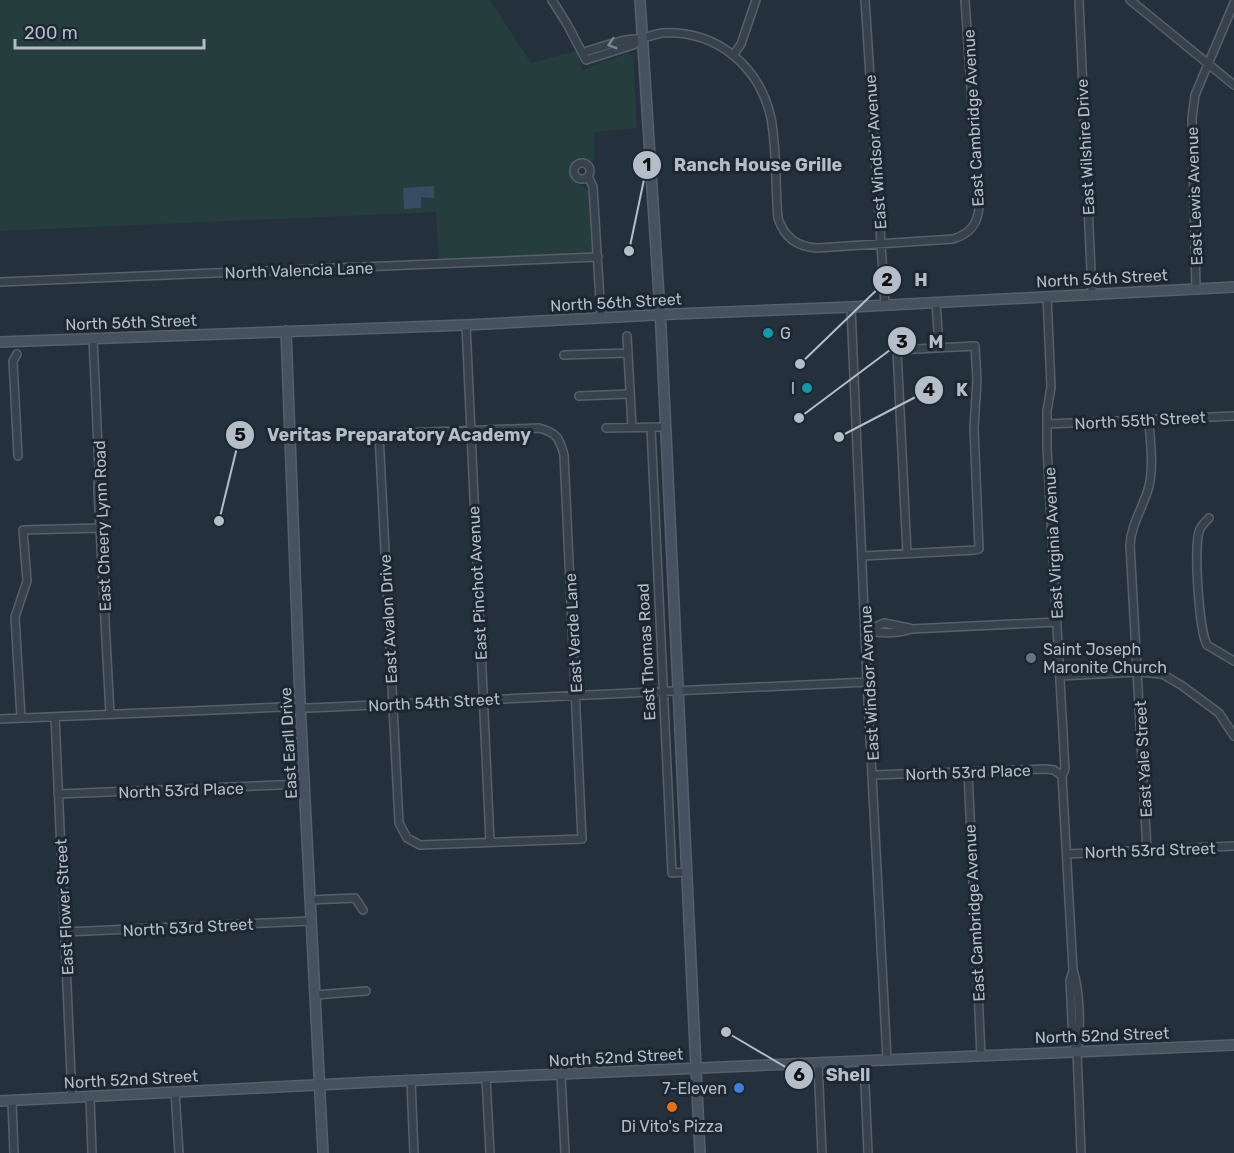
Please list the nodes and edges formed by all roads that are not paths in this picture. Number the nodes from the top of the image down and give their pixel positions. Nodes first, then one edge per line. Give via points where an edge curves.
1 (552, 0) edge
2 (640, 0) edge
3 (756, 0) edge
4 (864, 0) edge
5 (966, 0) edge
6 (1079, 0) edge
7 (1130, 0) edge
8 (1234, 3) edge
9 (642, 38) junction
10 (734, 54) junction
11 (1208, 64) junction
12 (1234, 85) edge
13 (588, 176) dead end
14 (880, 243) junction
15 (598, 257) junction
16 (0, 282) edge
17 (1234, 286) edge
18 (1196, 288) junction
19 (1092, 294) junction
20 (1047, 296) junction
21 (936, 302) junction
22 (885, 305) junction
23 (851, 307) junction
24 (660, 314) junction
25 (602, 317) junction
26 (466, 325) junction
27 (286, 331) junction
28 (627, 336) dead end
29 (93, 338) junction
30 (0, 342) edge
31 (939, 346) junction
32 (628, 353) junction
33 (17, 354) dead end
34 (564, 355) dead end
35 (630, 394) junction
36 (579, 396) dead end
37 (1234, 416) edge
38 (1149, 420) junction
39 (1047, 424) junction
40 (632, 427) junction
41 (665, 427) junction
42 (651, 428) junction
43 (606, 429) dead end
44 (470, 430) junction
45 (18, 456) dead end
46 (1209, 518) dead end
47 (100, 528) junction
48 (906, 554) junction
49 (863, 556) junction
50 (1057, 622) junction
51 (866, 631) junction
52 (1234, 661) edge
53 (1138, 672) junction
54 (1060, 676) junction
55 (868, 682) junction
56 (678, 690) junction
57 (663, 691) junction
58 (576, 695) junction
59 (483, 699) junction
60 (392, 704) junction
61 (301, 708) junction
62 (110, 714) junction
63 (55, 717) junction
64 (21, 718) junction
65 (0, 719) edge
66 (1234, 736) edge
67 (968, 771) junction
68 (873, 775) junction
69 (1062, 776) junction
70 (305, 784) junction
71 (58, 794) junction
72 (490, 842) junction
73 (1234, 846) edge
74 (1147, 850) junction
75 (1067, 854) junction
76 (687, 872) junction
77 (310, 900) junction
78 (363, 910) dead end
79 (311, 921) junction
80 (65, 932) junction
81 (366, 991) dead end
82 (315, 995) junction
83 (1234, 1045) edge
84 (1077, 1051) junction
85 (981, 1056) junction
86 (887, 1059) junction
87 (864, 1061) junction
88 (818, 1063) junction
89 (696, 1068) junction
90 (561, 1075) junction
91 (486, 1078) junction
92 (411, 1081) junction
93 (319, 1085) junction
94 (175, 1092) junction
95 (90, 1097) junction
96 (72, 1098) junction
97 (0, 1101) edge
98 (12, 1101) junction
99 (14, 1153) edge
100 (92, 1153) edge
101 (179, 1153) edge
102 (323, 1153) edge
103 (414, 1153) edge
104 (490, 1153) edge
105 (565, 1153) edge
106 (700, 1153) edge
107 (822, 1153) edge
108 (868, 1153) edge
109 (1081, 1153) edge

1 - 9 street via 584,56 623,40
2 - 9 main road, East Thomas Road
3 - 10 street
4 - 14 street, East Windsor Avenue
5 - 14 street, East Cambridge Avenue via 979,207 976,222 968,233 953,239
6 - 19 street, East Wilshire Drive
7 - 11 street
8 - 11 street, East Lewis Avenue
9 - 10 street via 686,34
9 - 24 main road, East Thomas Road
10 - 14 street via 754,78 767,104 773,129 778,218 790,239 810,248
11 - 12 street
11 - 18 street, East Lewis Avenue via 1195,95 1190,132
13 - 15 street via 593,187
14 - 22 street, East Windsor Avenue
15 - 16 street, North Valencia Lane
15 - 25 street
17 - 18 main road, North 56th Street
18 - 19 main road, North 56th Street
19 - 20 main road, North 56th Street
20 - 21 main road, North 56th Street
20 - 39 street, East Virginia Avenue via 1051,387
21 - 22 main road, North 56th Street
21 - 31 street
22 - 23 main road, North 56th Street
23 - 24 main road, North 56th Street
23 - 49 street, East Windsor Avenue
24 - 25 main road, North 56th Street
24 - 41 main road, East Thomas Road
25 - 26 main road, North 56th Street
26 - 27 main road, North 56th Street
26 - 44 street, East Pinchot Avenue
27 - 29 main road, North 56th Street
27 - 61 main road, East Earll Drive
28 - 32 street
29 - 30 main road, North 56th Street
29 - 47 street, East Cheery Lynn Road
31 - 48 street via 897,350
31 - 48 street via 975,346 979,549
32 - 34 street
32 - 35 street
33 - 45 street via 13,362
35 - 36 street
35 - 40 street
37 - 38 street, North 55th Street
38 - 39 street, North 55th Street
38 - 53 street, East Yale Street via 1150,483 1131,537
39 - 50 street, East Virginia Avenue
40 - 42 street
40 - 43 street
41 - 42 street
41 - 56 main road, East Thomas Road
42 - 57 street, East Thomas Road
44 - 58 street, East Verde Lane via 539,428 551,431 560,440 564,455
44 - 59 street, East Pinchot Avenue
44 - 60 street, East Avalon Drive via 379,434
46 - 52 street via 1200,528 1198,546 1202,631 1207,645
47 - 62 street, East Cheery Lynn Road
47 - 64 street via 24,530 27,581 15,617
48 - 49 street
49 - 51 street, East Windsor Avenue
50 - 51 street via 911,629 893,629 884,623
50 - 54 street, East Virginia Avenue
51 - 55 street, East Windsor Avenue
53 - 54 street
53 - 66 street via 1162,674 1176,681 1219,713
53 - 74 street, East Yale Street
54 - 69 street, East Virginia Avenue via 1065,769
55 - 56 street, North 54th Street
55 - 68 street, East Windsor Avenue
56 - 57 street, North 54th Street
56 - 76 main road, East Thomas Road
57 - 58 street, North 54th Street
57 - 76 street, East Thomas Road via 672,873
58 - 59 street, North 54th Street
58 - 72 street, East Verde Lane via 582,839
59 - 60 street, North 54th Street
59 - 72 street, East Pinchot Avenue
60 - 61 street, North 54th Street
60 - 72 street, East Avalon Drive via 399,823 407,838 420,845
61 - 62 street, North 54th Street
61 - 70 main road, East Earll Drive
62 - 63 street, North 54th Street
63 - 64 street, North 54th Street
63 - 71 street, East Flower Street
64 - 65 street, North 54th Street
67 - 68 street, North 53rd Place
67 - 69 street, North 53rd Place via 1045,769
67 - 85 street, East Cambridge Avenue
68 - 86 street, East Windsor Avenue
69 - 75 street, East Virginia Avenue
70 - 71 street, North 53rd Place
70 - 77 main road, East Earll Drive
71 - 80 street, East Flower Street
73 - 74 street, North 53rd Street
74 - 75 street, North 53rd Street
75 - 84 street, East Virginia Avenue via 1073,970 1070,981
76 - 89 main road, East Thomas Road
77 - 78 street via 355,898
77 - 79 main road, East Earll Drive
79 - 80 street, North 53rd Street
79 - 82 main road, East Earll Drive
80 - 96 street, East Flower Street
81 - 82 street
82 - 93 main road, East Earll Drive
83 - 84 main road, North 52nd Street
84 - 85 main road, North 52nd Street
84 - 109 street, East Virginia Avenue
85 - 86 main road, North 52nd Street
86 - 87 main road, North 52nd Street
87 - 88 main road, North 52nd Street
87 - 108 street
88 - 89 main road, North 52nd Street
88 - 107 street
89 - 90 main road, North 52nd Street
89 - 106 main road, East Thomas Road
90 - 91 main road, North 52nd Street
90 - 105 street
91 - 92 main road, North 52nd Street
91 - 104 street
92 - 93 main road, North 52nd Street
92 - 103 street
93 - 94 main road, North 52nd Street
93 - 102 main road, East Earll Drive
94 - 95 main road, North 52nd Street
94 - 101 street
95 - 96 main road, North 52nd Street
95 - 100 street
96 - 98 main road, North 52nd Street
97 - 98 main road, North 52nd Street
98 - 99 street

